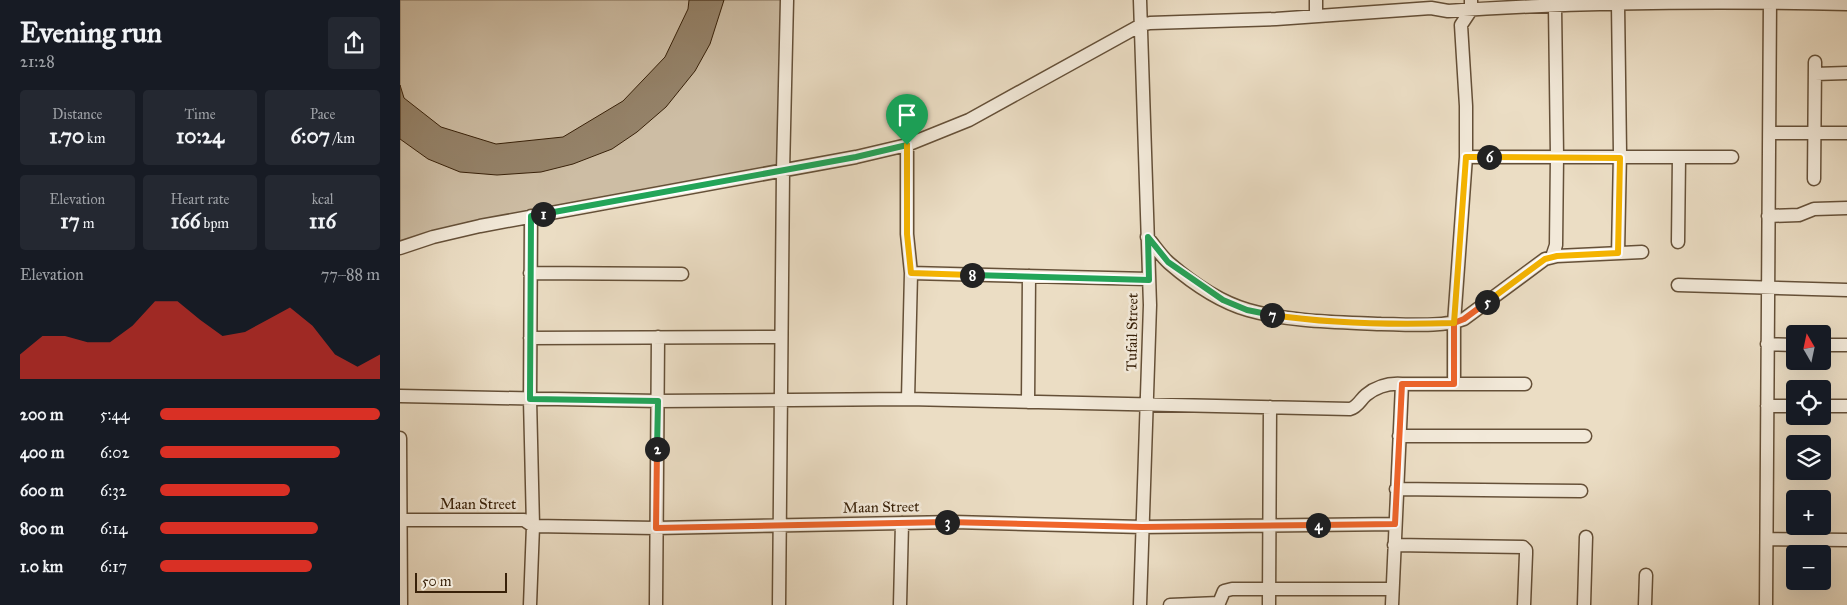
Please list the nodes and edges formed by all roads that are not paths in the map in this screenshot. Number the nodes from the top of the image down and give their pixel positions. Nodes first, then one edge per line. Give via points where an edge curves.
1 (787, 0) edge
2 (1140, 0) edge
3 (1316, 0) edge
4 (1770, 1) edge
5 (1618, 4) junction
6 (1847, 4) edge
7 (1442, 5) edge
8 (1471, 5) edge
9 (1555, 6) junction
10 (1316, 16) junction
11 (1461, 24) junction
12 (1141, 25) junction
13 (1847, 73) edge
14 (1769, 133) junction
15 (1815, 133) junction
16 (1847, 133) edge
17 (907, 145) junction
18 (1557, 156) junction
19 (1466, 157) junction
20 (1732, 157) dead end
21 (1620, 158) junction
22 (1679, 158) junction
23 (782, 171) junction
24 (1814, 179) dead end
25 (1847, 208) edge
26 (531, 216) junction
27 (1768, 216) junction
28 (1148, 237) junction
29 (1678, 242) dead end
30 (400, 248) edge
31 (1642, 252) dead end
32 (1618, 253) junction
33 (1552, 257) junction
34 (530, 273) junction
35 (911, 273) junction
36 (682, 274) dead end
37 (1029, 276) junction
38 (1149, 280) junction
39 (1678, 285) dead end
40 (1767, 287) junction
41 (1847, 290) edge
42 (1454, 323) junction
43 (658, 337) junction
44 (781, 337) junction
45 (530, 338) junction
46 (1767, 344) junction
47 (1786, 345) edge
48 (1831, 345) edge
49 (1847, 345) edge
50 (1402, 384) junction
51 (1454, 384) junction
52 (1525, 384) dead end
53 (400, 396) edge
54 (530, 399) junction
55 (781, 400) junction
56 (908, 400) junction
57 (658, 401) junction
58 (1028, 402) junction
59 (1146, 404) junction
60 (1768, 406) junction
61 (1786, 406) edge
62 (1831, 406) edge
63 (1847, 406) edge
64 (1270, 407) junction
65 (1399, 436) junction
66 (1585, 436) dead end
67 (400, 438) edge
68 (1396, 489) junction
69 (1581, 491) dead end
70 (400, 520) edge
71 (902, 523) junction
72 (1395, 524) junction
73 (533, 526) junction
74 (780, 526) junction
75 (1269, 526) junction
76 (1142, 527) junction
77 (656, 528) junction
78 (1586, 537) dead end
79 (1767, 539) junction
80 (1847, 540) edge
81 (1394, 544) junction
82 (1646, 575) dead end
83 (1269, 589) junction
84 (1392, 589) junction
85 (401, 605) edge
86 (530, 605) edge
87 (656, 605) edge
88 (779, 605) edge
89 (900, 605) edge
90 (1140, 605) edge
91 (1170, 605) edge
92 (1269, 605) edge
93 (1392, 605) edge
94 (1524, 605) edge
95 (1584, 605) edge
96 (1645, 605) edge
97 (1766, 605) edge

1 - 23 street
2 - 12 street, Tufail Street
3 - 10 street
4 - 5 street
4 - 6 street
4 - 14 street
5 - 9 street
5 - 21 street
7 - 8 street
7 - 10 street
7 - 11 street
8 - 9 street
8 - 11 street
9 - 18 street
10 - 12 street
11 - 19 street
12 - 17 street via 969,120
12 - 28 street, Tufail Street
13 - 15 street via 1815,68
14 - 15 street
14 - 27 street
15 - 16 street
15 - 24 street
17 - 23 street
17 - 35 street via 907,234
18 - 19 street
18 - 21 street
18 - 33 street via 1556,245
19 - 42 street
20 - 22 street
21 - 22 street
21 - 32 street
22 - 29 street
23 - 26 street
23 - 44 street
25 - 27 street
26 - 30 street
26 - 34 street
27 - 40 street
28 - 38 street, Tufail Street
28 - 42 street via 1168,262 1223,300 1247,310 1305,320 1352,323
31 - 32 street
32 - 33 street
33 - 42 street
34 - 36 street
34 - 45 street
35 - 37 street
35 - 56 street
37 - 38 street
37 - 58 street
38 - 59 street, Tufail Street
39 - 40 street
40 - 41 street
40 - 46 street
42 - 51 street
43 - 44 street
43 - 45 street
43 - 57 street
44 - 55 street
45 - 54 street
46 - 47 street
46 - 60 street
48 - 49 street
50 - 51 street
50 - 64 street via 1376,388 1350,408
50 - 65 street
51 - 52 street
53 - 54 street
54 - 57 street
54 - 73 street
55 - 56 street
55 - 57 street
55 - 74 street
56 - 58 street
57 - 77 street
58 - 59 street
59 - 64 street
59 - 76 street, Tufail Street
60 - 61 street
60 - 79 street
62 - 63 street
64 - 75 street
65 - 66 street
65 - 68 street
67 - 70 street
68 - 69 street
68 - 72 street
70 - 73 street, Maan Street via 524,520
70 - 85 street
71 - 74 street, Maan Street
71 - 76 street, Maan Street
71 - 89 street
72 - 75 street, Maan Street
72 - 81 street
73 - 77 street, Maan Street
73 - 86 street
74 - 77 street, Maan Street
74 - 88 street
75 - 76 street, Maan Street
75 - 83 street
76 - 90 street, Tufail Street
77 - 87 street
78 - 95 street
79 - 80 street
79 - 97 street
81 - 84 street
81 - 94 street via 1523,547 1526,550
82 - 96 street
83 - 84 street
83 - 91 street via 1226,590 1219,603
83 - 92 street
84 - 93 street

